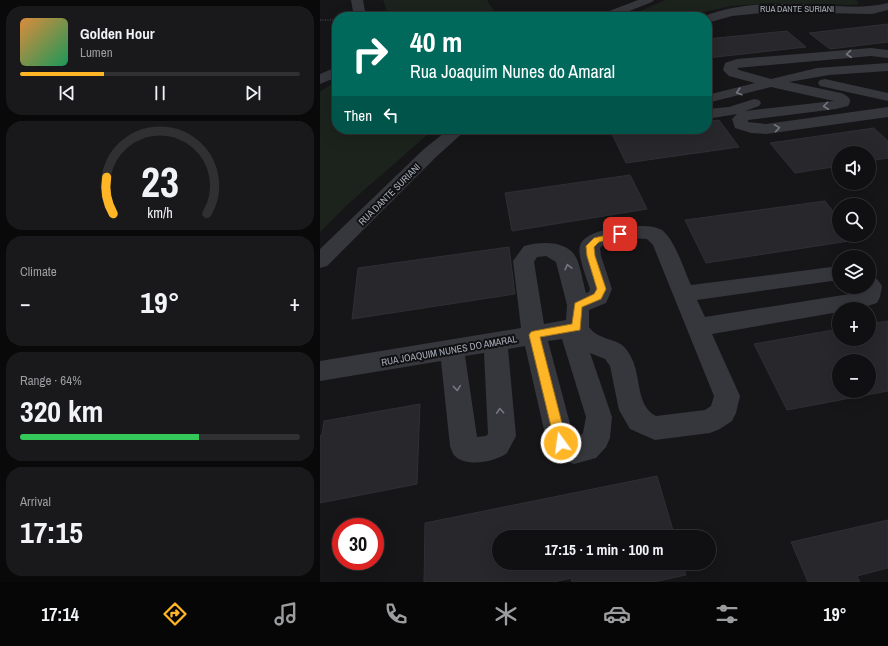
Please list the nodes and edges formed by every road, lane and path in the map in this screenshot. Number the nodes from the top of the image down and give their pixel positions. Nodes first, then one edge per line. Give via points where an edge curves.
1 (357, 0) edge
2 (648, 0) edge
3 (861, 5) edge
4 (886, 7) edge
5 (359, 12) edge
6 (616, 12) edge
7 (712, 17) edge
8 (320, 20) edge
9 (332, 20) edge
10 (888, 54) edge
11 (884, 68) edge
12 (835, 71) junction
13 (332, 74) edge
14 (320, 80) edge
15 (792, 82) junction
16 (771, 83) junction
17 (888, 85) edge
18 (888, 96) edge
19 (712, 98) edge
20 (888, 112) edge
21 (712, 113) edge
22 (453, 134) edge
23 (320, 261) edge
24 (832, 274) edge
25 (683, 294) junction
26 (870, 294) edge
27 (575, 320) junction
28 (698, 327) junction
29 (534, 335) junction
30 (495, 342) junction
31 (452, 349) junction
32 (320, 371) edge

1 - 5 street
2 - 6 street
3 - 4 street, RUA DANTE SURIANI
3 - 7 street, RUA DANTE SURIANI via 759,9
8 - 9 path
10 -> 16 street via 863,52 737,63 730,66 734,73
11 - 12 street
12 - 15 street
12 - 17 street
13 - 14 street
15 - 16 street
15 - 18 street
15 -> 20 street via 836,96 843,99 843,103 744,116 740,119 741,125 766,129
15 - 21 street via 746,106
16 -> 19 street
22 - 23 street, RUA DANTE SURIANI via 430,152
24 - 25 street
25 - 27 street, RUA JOAQUIM NUNES DO AMARAL via 662,243 654,234 631,232 597,240 590,246 601,289 598,297
25 - 28 street
26 - 28 street via 869,297 857,301
27 - 28 street via 582,335 593,344 614,352 622,364 632,410 640,421 655,428 710,421 723,413 727,396
27 - 29 street, RUA JOAQUIM NUNES DO AMARAL
27 -> 29 street via 566,259 546,248 531,251 523,260
27 - 29 street via 599,417 596,438 586,449 574,451 561,443
29 - 30 street, RUA JOAQUIM NUNES DO AMARAL
30 - 31 street, RUA JOAQUIM NUNES DO AMARAL
31 -> 30 street via 464,446 471,450 494,448 502,436
31 - 32 street, RUA JOAQUIM NUNES DO AMARAL

